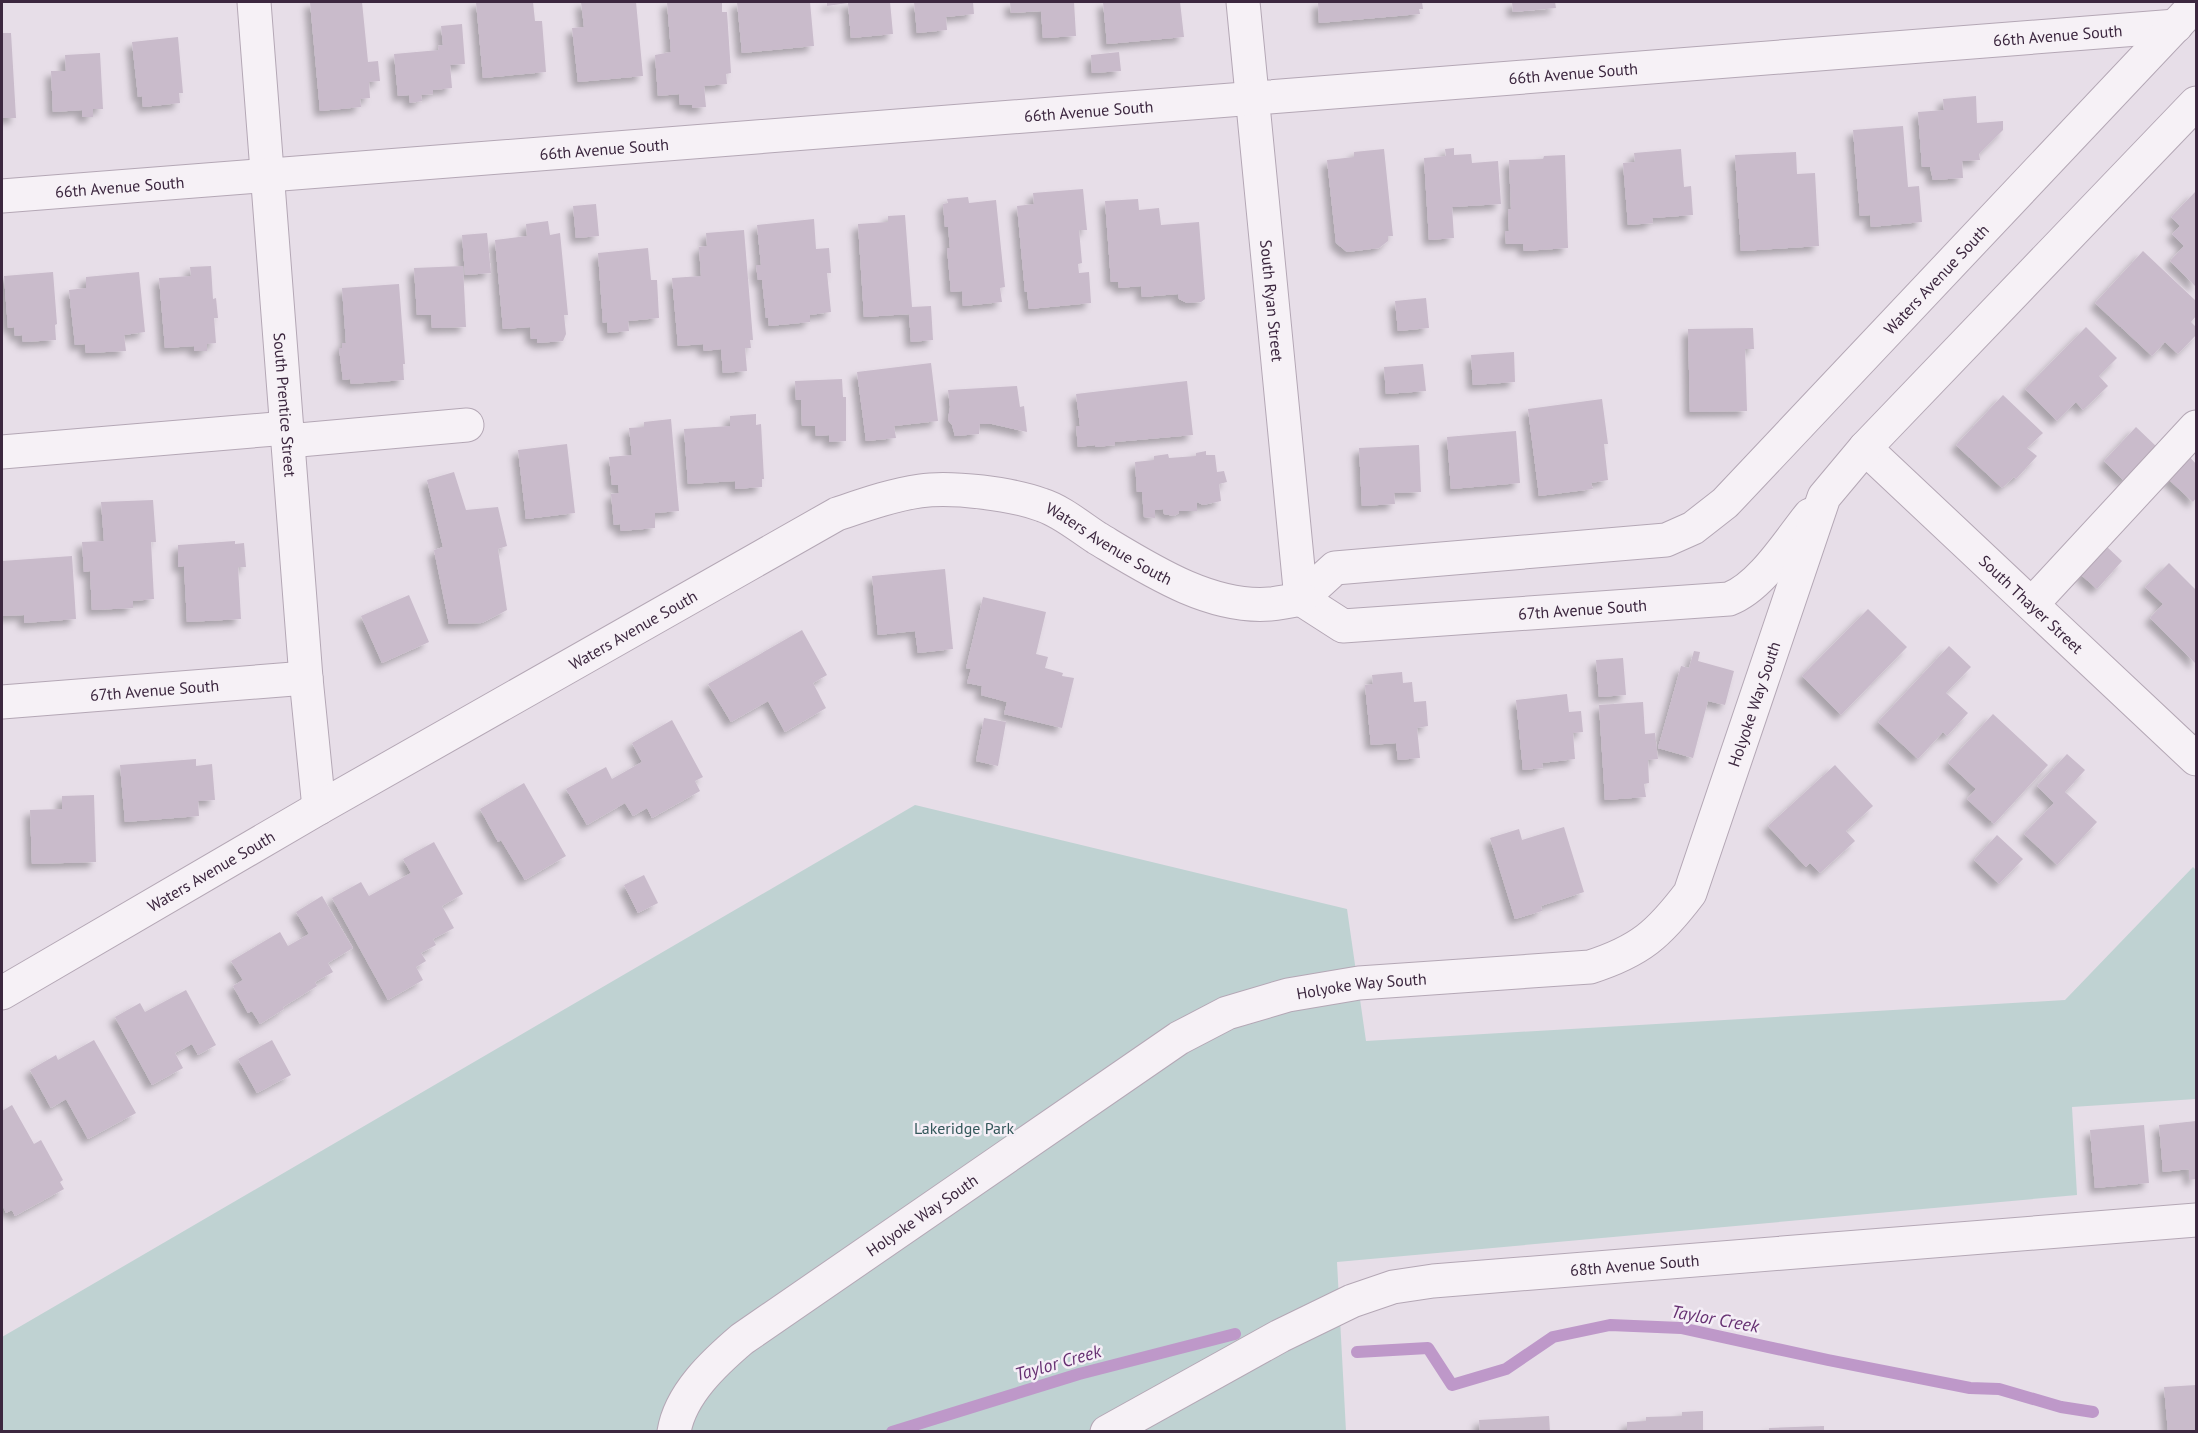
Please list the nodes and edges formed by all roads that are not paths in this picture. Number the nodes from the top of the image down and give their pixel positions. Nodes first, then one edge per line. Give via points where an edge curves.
1 (254, 2) edge
2 (1243, 2) edge
3 (2186, 15) edge
4 (1252, 98) junction
5 (2196, 103) edge
6 (268, 176) junction
7 (2, 196) edge
8 (467, 425) dead end
9 (2196, 427) edge
10 (288, 435) junction
11 (1865, 448) junction
12 (2, 452) edge
13 (1824, 497) junction
14 (1301, 599) junction
15 (2031, 604) junction
16 (306, 678) junction
17 (2, 702) edge
18 (2196, 759) edge
19 (319, 808) junction
20 (2, 993) edge
21 (2196, 1220) edge
22 (674, 1431) edge
23 (1107, 1431) edge

1 - 6 street, South Prentice Street
2 - 4 street, South Ryan Street
3 - 4 street, 66th Avenue South
3 - 14 street, Waters Avenue South via 1725,503 1693,528 1666,540 1335,568
4 - 6 street, 66th Avenue South
4 - 14 street, South Ryan Street
5 - 11 street
6 - 7 street, 66th Avenue South
6 - 10 street, South Prentice Street
8 - 10 street
9 - 15 street
10 - 12 street
10 - 16 street, South Prentice Street
11 - 13 street, Holyoke Way South
11 - 15 street, South Thayer Street
13 - 14 street, 67th Avenue South via 1753,586 1730,599 1343,626
13 - 22 street, Holyoke Way South via 1690,893 1649,941 1618,958 1590,967 1359,983 1288,994 1227,1013 1179,1038 742,1339 714,1363 691,1392
14 - 19 street, Waters Avenue South via 1239,603 1190,589 1143,566 1044,505 1005,495 912,492 837,514
15 - 18 street, South Thayer Street
16 - 17 street, 67th Avenue South
16 - 19 street, South Prentice Street
19 - 20 street, Waters Avenue South
21 - 23 street, 68th Avenue South via 1393,1287 1352,1301 1280,1336

